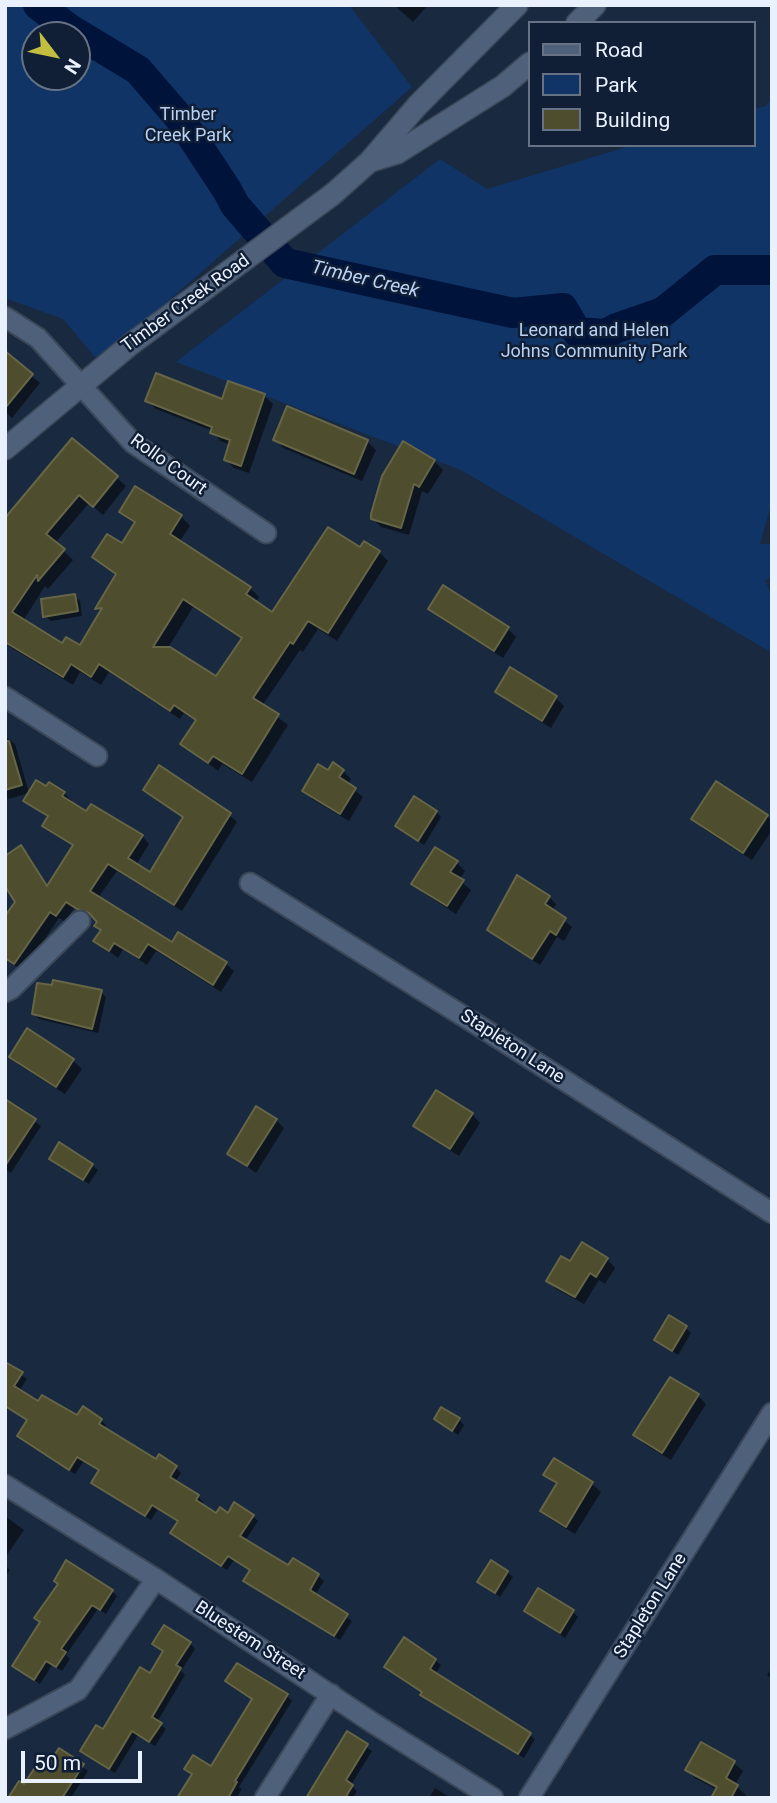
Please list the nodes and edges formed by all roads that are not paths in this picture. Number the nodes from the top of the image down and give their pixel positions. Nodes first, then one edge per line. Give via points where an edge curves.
1 (517, 5) edge
2 (595, 5) edge
3 (579, 21) edge
4 (528, 65) edge
5 (369, 162) junction
6 (5, 317) edge
7 (82, 384) junction
8 (5, 449) edge
9 (266, 533) dead end
10 (5, 697) edge
11 (97, 756) dead end
12 (250, 883) dead end
13 (80, 921) dead end
14 (5, 992) edge
15 (772, 1213) edge
16 (772, 1413) edge
17 (5, 1485) edge
18 (156, 1579) junction
19 (331, 1694) junction
20 (5, 1729) edge
21 (265, 1798) edge
22 (493, 1798) edge
23 (529, 1798) edge

1 - 5 street, Timber Creek Road
2 - 3 street
4 - 5 street, Timber Creek Road via 397,153
5 - 7 street, Timber Creek Road
6 - 7 street, Rollo Court via 38,338
7 - 8 street, Timber Creek Road
7 - 9 street, Rollo Court via 133,443
10 - 11 street
12 - 15 street, Stapleton Lane
13 - 14 street
16 - 23 street, Stapleton Lane
17 - 18 street, Bluestem Street
18 - 19 street, Bluestem Street
18 - 20 street via 78,1690
19 - 21 street
19 - 22 street, Bluestem Street

